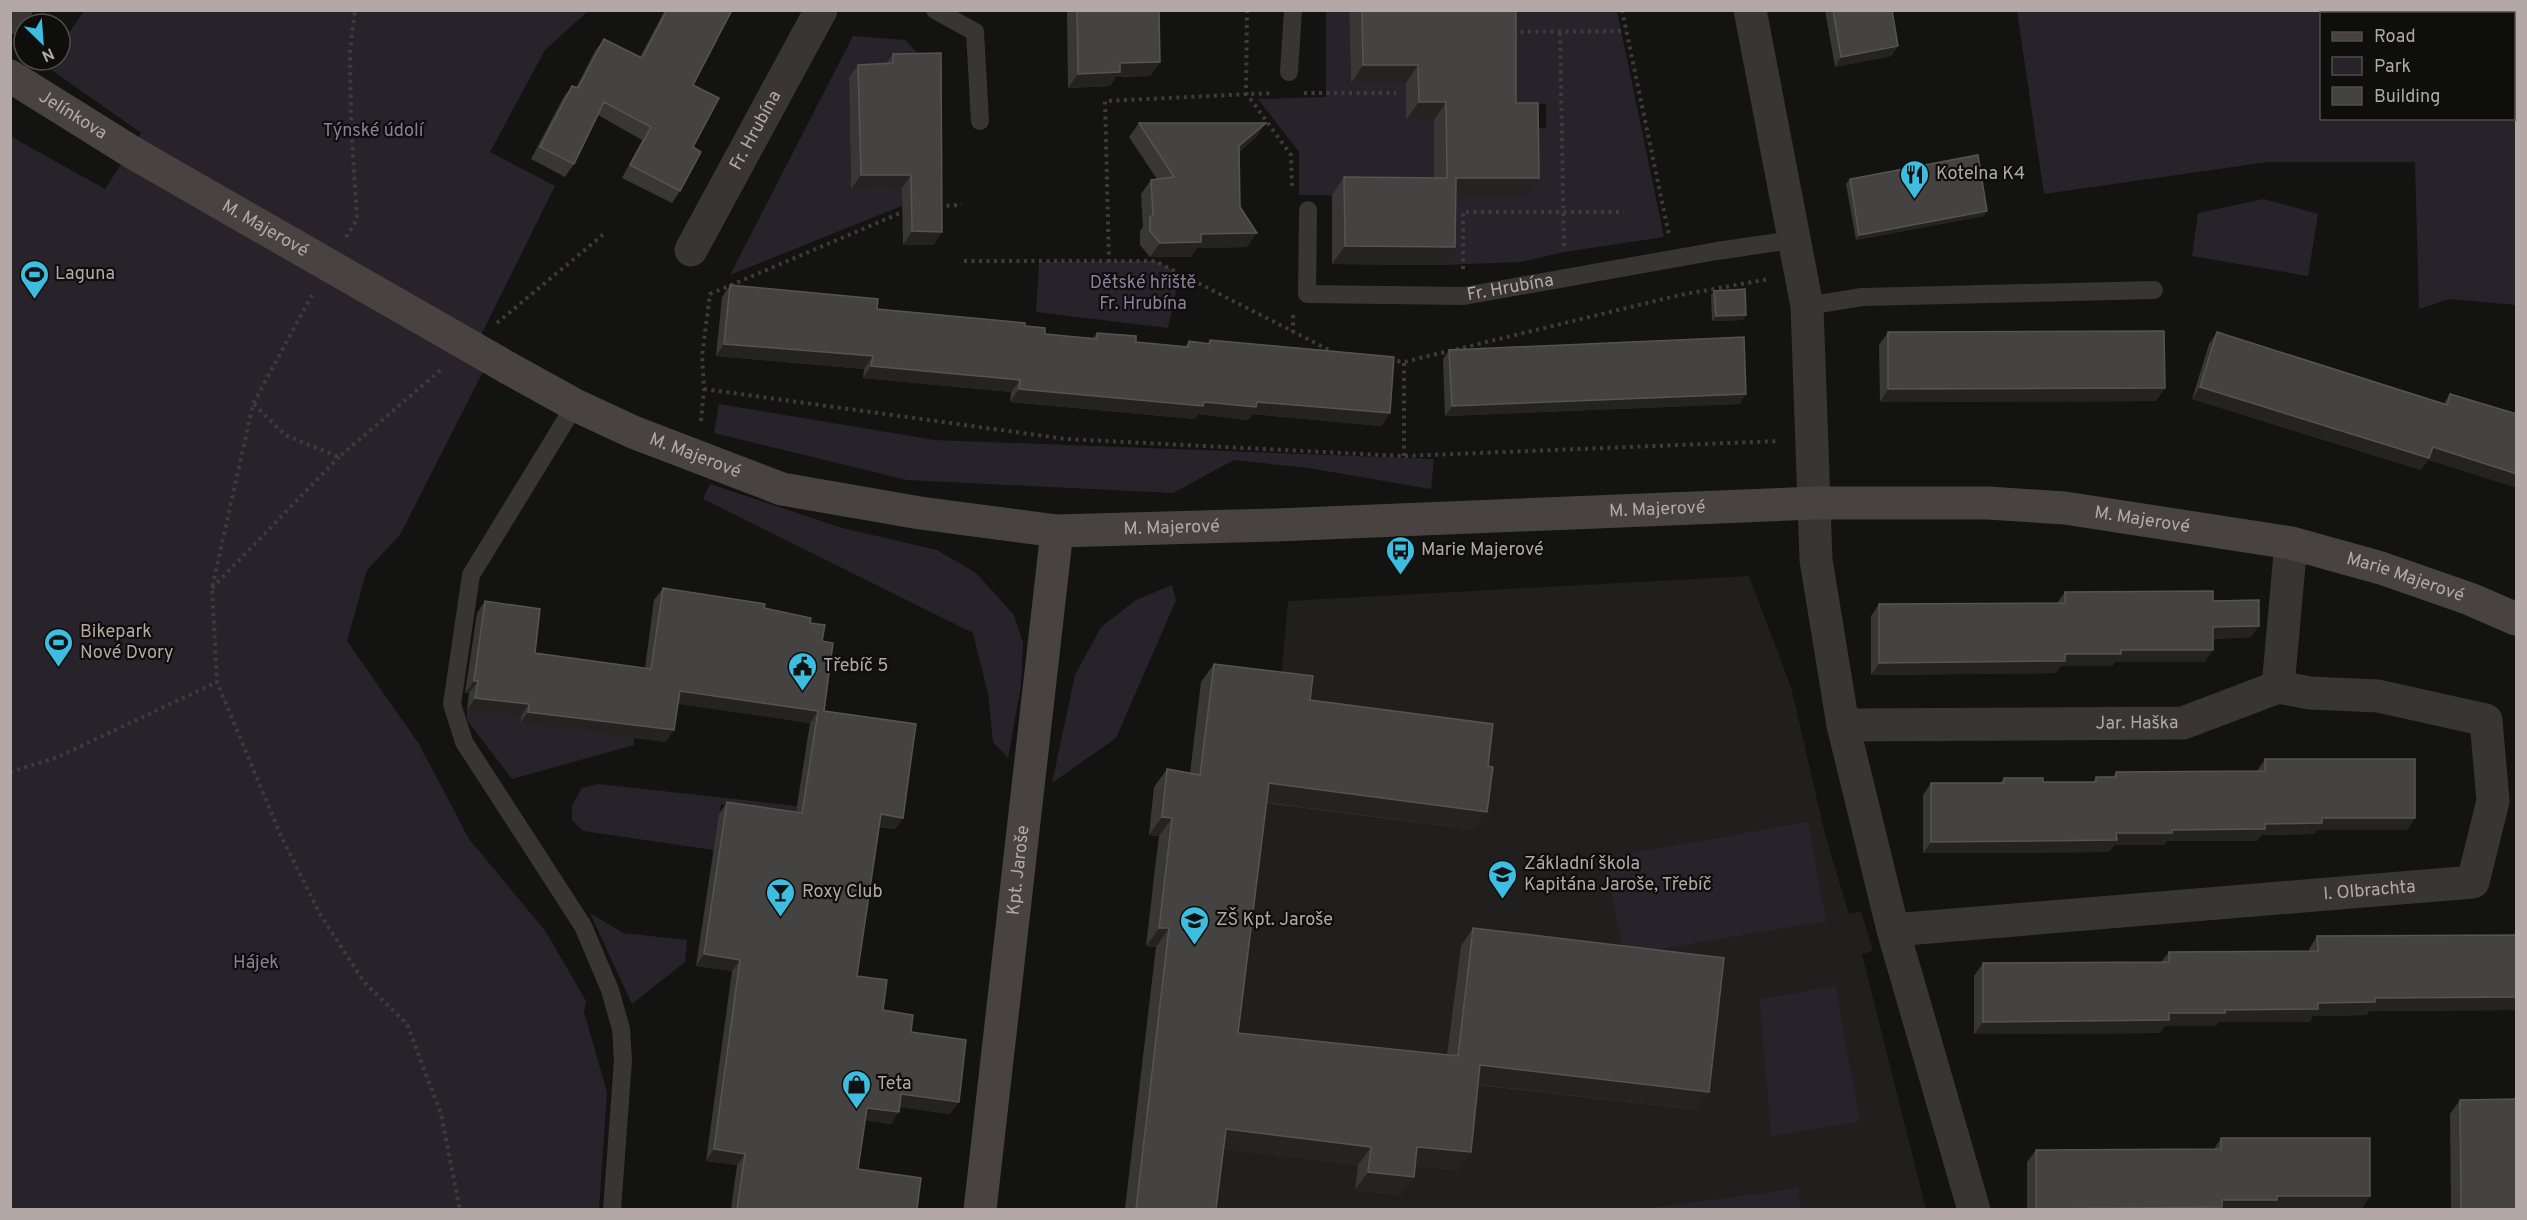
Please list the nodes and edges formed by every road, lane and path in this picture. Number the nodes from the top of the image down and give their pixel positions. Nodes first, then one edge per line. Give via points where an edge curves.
1 (16, 10) edge
2 (355, 10) edge
3 (820, 10) edge
4 (935, 10) edge
5 (1247, 10) edge
6 (1293, 10) edge
7 (1622, 10) edge
8 (1750, 10) edge
9 (10, 18) edge
10 (1626, 31) junction
11 (1504, 32) edge
12 (1560, 33) junction
13 (1289, 72) dead end
14 (10, 76) edge
15 (1246, 93) junction
16 (1281, 93) dead end
17 (1292, 93) dead end
18 (1396, 93) edge
19 (980, 121) dead end
20 (135, 154) joint
21 (1292, 191) dead end
22 (962, 205) dead end
23 (915, 206) edge
24 (927, 206) edge
25 (1308, 210) dead end
26 (1624, 212) dead end
27 (1563, 213) junction
28 (1792, 240) junction
29 (340, 247) dead end
30 (691, 250) dead end
31 (1674, 259) junction
32 (1109, 262) dead end
33 (1565, 279) junction
34 (2154, 290) dead end
35 (312, 294) dead end
36 (1464, 296) junction
37 (1807, 306) junction
38 (1293, 309) dead end
39 (1293, 332) dead end
40 (1404, 362) dead end
41 (704, 389) junction
42 (575, 405) junction
43 (1813, 440) junction
44 (1404, 456) junction
45 (339, 457) dead end
46 (698, 457) junction
47 (1815, 503) junction
48 (1058, 531) junction
49 (2291, 543) junction
50 (212, 588) junction
51 (2517, 619) edge
52 (217, 682) junction
53 (2278, 687) junction
54 (1844, 726) junction
55 (10, 772) edge
56 (1893, 930) junction
57 (460, 1209) edge
58 (612, 1209) edge
59 (980, 1209) edge
60 (1974, 1209) edge

1 - 9 street
2 - 29 path via 350,50 357,219
3 - 30 street, Fr. Hrubína
4 - 19 lane via 975,32
5 - 15 path
6 - 13 lane
7 - 10 path
8 - 28 street
10 - 12 path
10 - 31 path
11 - 12 path
12 - 27 path
14 - 20 street, Jelínkova
15 - 16 path
15 - 21 path via 1292,155
15 - 32 path via 1105,101
17 - 18 path
20 - 42 street, M. Majerové, bridge
22 - 24 path
23 - 41 path via 710,294 702,356
25 - 36 lane, Fr. Hrubína via 1307,294
26 - 27 path
27 - 33 path
27 - 36 path via 1463,212
28 - 31 lane, Fr. Hrubína
28 - 37 street
31 - 33 lane, Fr. Hrubína
33 - 36 lane, Fr. Hrubína
34 - 37 lane via 1862,297
35 - 50 path via 253,404
37 - 43 street
38 - 39 path
40 - 44 path
41 - 44 path via 1066,439
41 - 46 path
42 - 46 street, M. Majerové
42 - 58 lane via 471,575 452,704 464,742 583,926 610,990 621,1029 623,1060
43 - 44 path
43 - 47 street
45 - 50 path
46 - 48 street, M. Majerové via 782,489
47 - 48 street, M. Majerové
47 - 49 street, M. Majerové via 1988,503 2065,508
47 - 54 street via 1816,560
48 - 59 street, Kpt. Jaroše
49 - 51 street, Marie Majerové via 2381,568
49 - 53 street
50 - 52 path
52 - 55 path via 58,757
52 - 57 path via 281,836 320,914 364,982 407,1024 441,1114
53 - 54 street, Jar. Haška via 2183,723
53 - 56 street, I. Olbrachta via 2310,693 2378,696 2486,720 2493,801 2473,882
54 - 56 street
56 - 60 street

